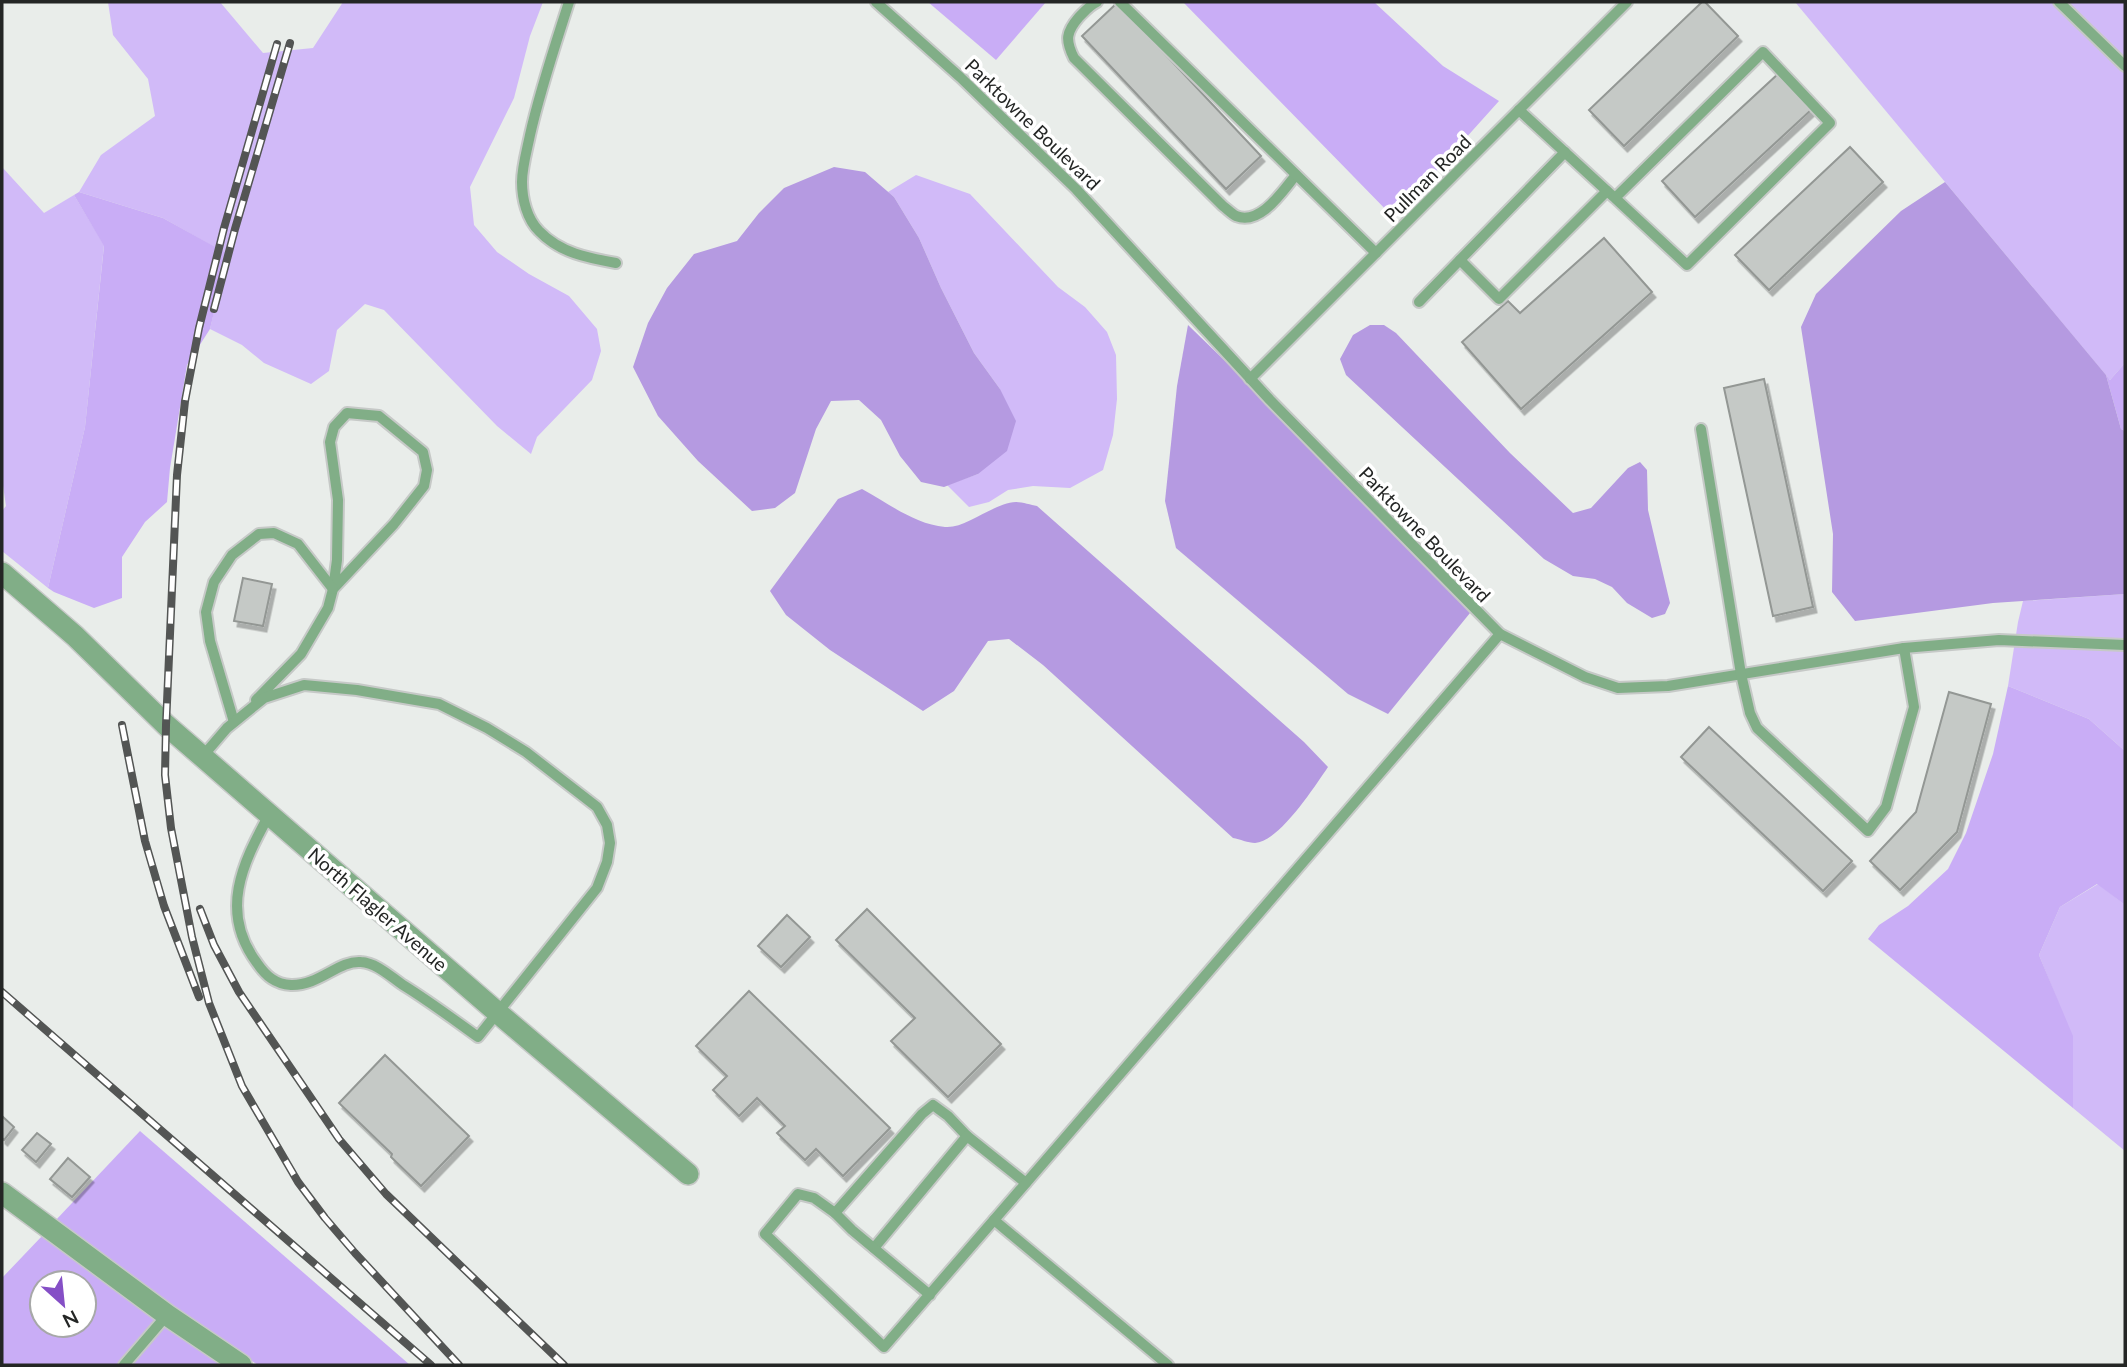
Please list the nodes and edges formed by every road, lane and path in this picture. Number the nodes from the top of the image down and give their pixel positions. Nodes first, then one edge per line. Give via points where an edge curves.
1 (569, 2) edge
2 (876, 2) edge
3 (1097, 2) edge
4 (1120, 2) edge
5 (1627, 2) edge
6 (2059, 2) edge
7 (2125, 66) edge
8 (1519, 110) junction
9 (1565, 152) junction
10 (1296, 175) junction
11 (1611, 195) junction
12 (1376, 253) junction
13 (1460, 260) junction
14 (617, 263) dead end
15 (1419, 302) dead end
16 (1250, 379) junction
17 (1701, 429) dead end
18 (2, 573) edge
19 (333, 589) junction
20 (1500, 634) junction
21 (2125, 645) edge
22 (1904, 648) junction
23 (1741, 674) junction
24 (234, 722) junction
25 (202, 757) junction
26 (269, 815) junction
27 (498, 1013) junction
28 (967, 1136) junction
29 (688, 1174) dead end
30 (1026, 1183) junction
31 (2, 1194) edge
32 (835, 1213) junction
33 (994, 1220) junction
34 (874, 1248) junction
35 (930, 1295) junction
36 (167, 1315) junction
37 (124, 1365) edge
38 (241, 1365) edge
39 (1168, 1365) edge

1 - 14 lane via 537,102 523,168 523,198 537,230 552,243 577,255
2 - 16 lane, Parktowne Boulevard via 1076,189
3 - 10 lane via 1069,29 1068,45 1074,58 1223,206 1235,215 1256,216
4 - 10 lane
5 - 8 lane, Pullman Road
6 - 7 lane
8 - 9 lane
8 - 12 lane, Pullman Road
9 - 11 lane
9 - 13 lane
10 - 12 lane
11 - 11 lane via 1687,265 1830,123 1763,52
11 - 13 lane via 1499,299
12 - 16 lane, Pullman Road
13 - 15 lane
16 - 20 lane, Parktowne Boulevard
17 - 23 lane
18 - 25 street, North Flagler Avenue
19 - 19 lane via 424,486 423,452 379,416 347,413 334,427 330,442 338,500
19 - 24 lane via 328,608 301,654
19 - 24 lane via 299,544 274,533 259,534 232,555 215,582 206,612 209,641
20 - 23 lane, Parktowne Boulevard via 1584,677 1618,688 1668,686
20 - 30 lane
21 - 22 lane, Parktowne Boulevard via 1999,640
22 - 23 lane, Parktowne Boulevard
22 - 23 lane via 1914,707 1886,807 1868,831 1757,729
24 - 25 lane
24 - 27 lane via 264,698 304,685 439,704 526,752 597,807 610,844 597,888
25 - 26 street, North Flagler Avenue
26 - 27 street, North Flagler Avenue
26 - 27 lane via 249,853 236,898 238,926 266,975 281,983 306,984 362,962 385,972 478,1037
27 - 29 street, North Flagler Avenue
28 - 30 lane
28 - 32 lane via 933,1105
28 - 34 lane
30 - 33 lane
31 - 36 street
32 - 34 lane
32 - 35 lane via 814,1198 798,1195 765,1234 884,1347
33 - 35 lane
33 - 39 lane
34 - 35 lane
36 - 37 lane
36 - 38 street

